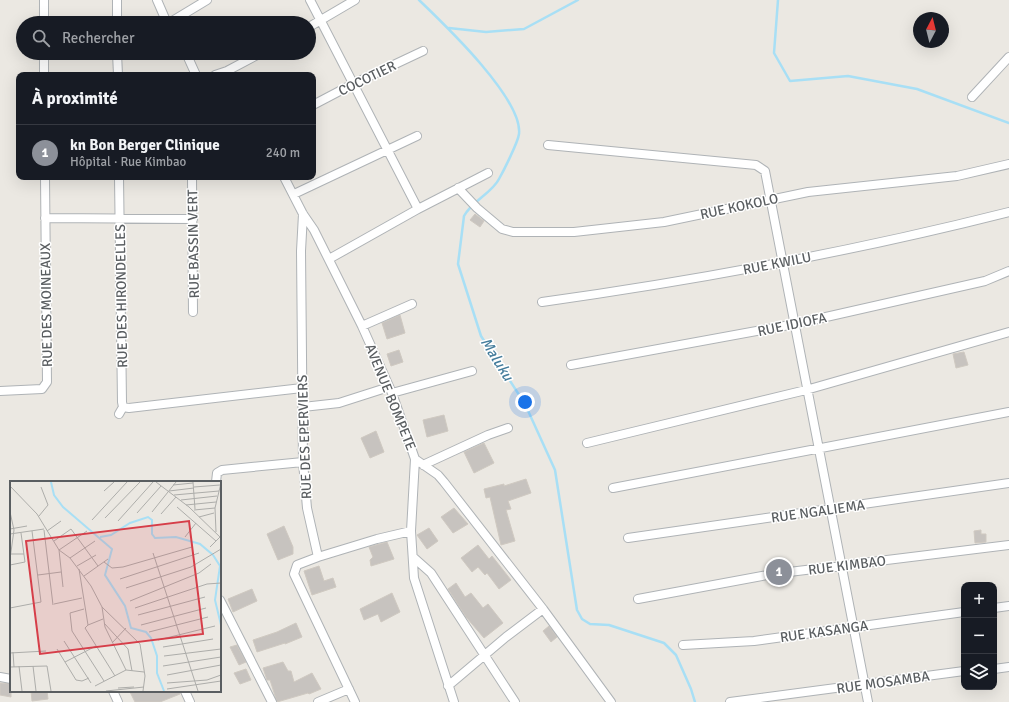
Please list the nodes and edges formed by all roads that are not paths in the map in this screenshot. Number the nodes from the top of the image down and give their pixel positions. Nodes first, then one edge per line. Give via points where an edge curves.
1 (44, 0) edge
2 (117, 0) edge
3 (157, 0) edge
4 (208, 0) edge
5 (310, 0) edge
6 (355, 0) edge
7 (44, 16) edge
8 (117, 16) edge
9 (165, 16) edge
10 (180, 16) edge
11 (322, 21) junction
12 (316, 24) edge
13 (423, 51) dead end
14 (1009, 57) edge
15 (44, 60) edge
16 (117, 60) edge
17 (189, 60) edge
18 (248, 60) edge
19 (44, 72) edge
20 (118, 72) edge
21 (195, 72) edge
22 (225, 72) edge
23 (353, 84) junction
24 (972, 97) dead end
25 (316, 103) edge
26 (417, 136) dead end
27 (548, 145) dead end
28 (387, 149) junction
29 (1009, 164) edge
30 (488, 173) dead end
31 (45, 180) edge
32 (119, 180) edge
33 (192, 180) edge
34 (286, 180) edge
35 (458, 188) junction
36 (294, 194) junction
37 (772, 199) junction
38 (418, 209) junction
39 (1009, 212) edge
40 (303, 214) junction
41 (45, 218) junction
42 (120, 219) junction
43 (193, 219) junction
44 (329, 259) junction
45 (783, 262) junction
46 (1009, 270) edge
47 (542, 302) dead end
48 (412, 304) dead end
49 (193, 312) dead end
50 (795, 324) junction
51 (362, 326) junction
52 (1009, 332) edge
53 (571, 365) dead end
54 (472, 371) dead end
55 (302, 388) junction
56 (390, 390) junction
57 (806, 390) junction
58 (0, 391) edge
59 (303, 406) junction
60 (1009, 412) edge
61 (508, 428) dead end
62 (587, 443) dead end
63 (819, 448) junction
64 (415, 459) junction
65 (303, 462) junction
66 (424, 465) junction
67 (217, 479) edge
68 (1009, 483) edge
69 (613, 488) dead end
70 (830, 510) junction
71 (411, 531) junction
72 (628, 538) dead end
73 (1009, 545) edge
74 (318, 557) junction
75 (413, 558) junction
76 (840, 566) junction
77 (638, 599) dead end
78 (221, 602) edge
79 (1009, 606) edge
80 (997, 608) edge
81 (544, 609) junction
82 (961, 612) edge
83 (852, 626) junction
84 (683, 645) dead end
85 (484, 656) junction
86 (1009, 667) edge
87 (997, 669) edge
88 (961, 671) edge
89 (0, 678) edge
90 (10, 679) edge
91 (864, 685) junction
92 (448, 686) junction
93 (349, 689) junction
94 (113, 692) edge
95 (185, 692) edge
96 (118, 702) edge
97 (190, 702) edge
98 (272, 702) edge
99 (318, 702) edge
100 (355, 702) edge
101 (454, 702) edge
102 (515, 702) edge
103 (611, 702) edge
104 (730, 702) edge
105 (868, 702) edge

1 - 7 street
2 - 8 street
3 - 9 street
4 - 10 street
5 - 11 street
6 - 11 street
11 - 12 street
11 - 23 street
13 - 23 street, COCOTIER
14 - 24 street
15 - 19 street
16 - 20 street
17 - 21 street
18 - 22 street
23 - 25 street, COCOTIER
23 - 28 street
26 - 28 street
27 - 37 street via 756,165 765,171
28 - 36 street
28 - 38 street
29 - 37 street, RUE KOKOLO via 957,176 808,192
30 - 35 street
31 - 41 street, RUE DES MOINEAUX
32 - 42 street, RUE DES HIRONDELLES
33 - 43 street, RUE BASSIN VERT
34 - 36 street, AVENUE BOMPETE
35 - 37 street, RUE KOKOLO via 474,205 502,229 508,231 574,232 664,222
35 - 38 street
36 - 40 street, AVENUE BOMPETE
37 - 45 street
38 - 44 street
39 - 45 street, RUE KWILU via 908,237
40 - 44 street, AVENUE BOMPETE
40 - 55 street, RUE DES EPERVIERS
41 - 42 street
41 - 58 street, RUE DES MOINEAUX via 47,382 42,389
42 - 43 street
42 - 55 street, RUE DES HIRONDELLES via 121,410
43 - 49 street, RUE BASSIN VERT
44 - 51 street, AVENUE BOMPETE
45 - 47 street, RUE KWILU via 659,285
45 - 50 street
46 - 50 street, RUE IDIOFA via 986,281
48 - 51 street
50 - 53 street, RUE IDIOFA
50 - 57 street
51 - 56 street, AVENUE BOMPETE
52 - 57 street
54 - 56 street
55 - 59 street, RUE DES EPERVIERS
56 - 59 street via 339,404
56 - 64 street, AVENUE BOMPETE
57 - 62 street
57 - 63 street
59 - 65 street, RUE DES EPERVIERS
60 - 63 street
61 - 66 street
63 - 69 street
63 - 70 street
64 - 66 street
64 - 71 street, AVENUE BOMPETE
65 - 67 street via 222,470 219,471
65 - 74 street, RUE DES EPERVIERS via 307,508
66 - 81 street via 444,482
68 - 70 street, RUE NGALIEMA
70 - 72 street, RUE NGALIEMA
70 - 76 street
71 - 74 street
71 - 75 street, AVENUE BOMPETE
73 - 76 street, RUE KIMBAO
74 - 93 street via 298,565 294,574
75 - 85 street via 431,573
75 - 92 street, AVENUE BOMPETE via 416,587
76 - 77 street, RUE KIMBAO via 763,576
76 - 83 street
78 - 98 street
79 - 80 street
81 - 85 street
81 - 103 street
82 - 83 street, RUE KASANGA
83 - 84 street, RUE KASANGA via 754,641
83 - 91 street
85 - 92 street
85 - 102 street
86 - 87 street
88 - 91 street, RUE MOSAMBA
89 - 90 street
91 - 104 street, RUE MOSAMBA
91 - 105 street
92 - 101 street, AVENUE BOMPETE
93 - 99 street
93 - 100 street
94 - 96 street
95 - 97 street

